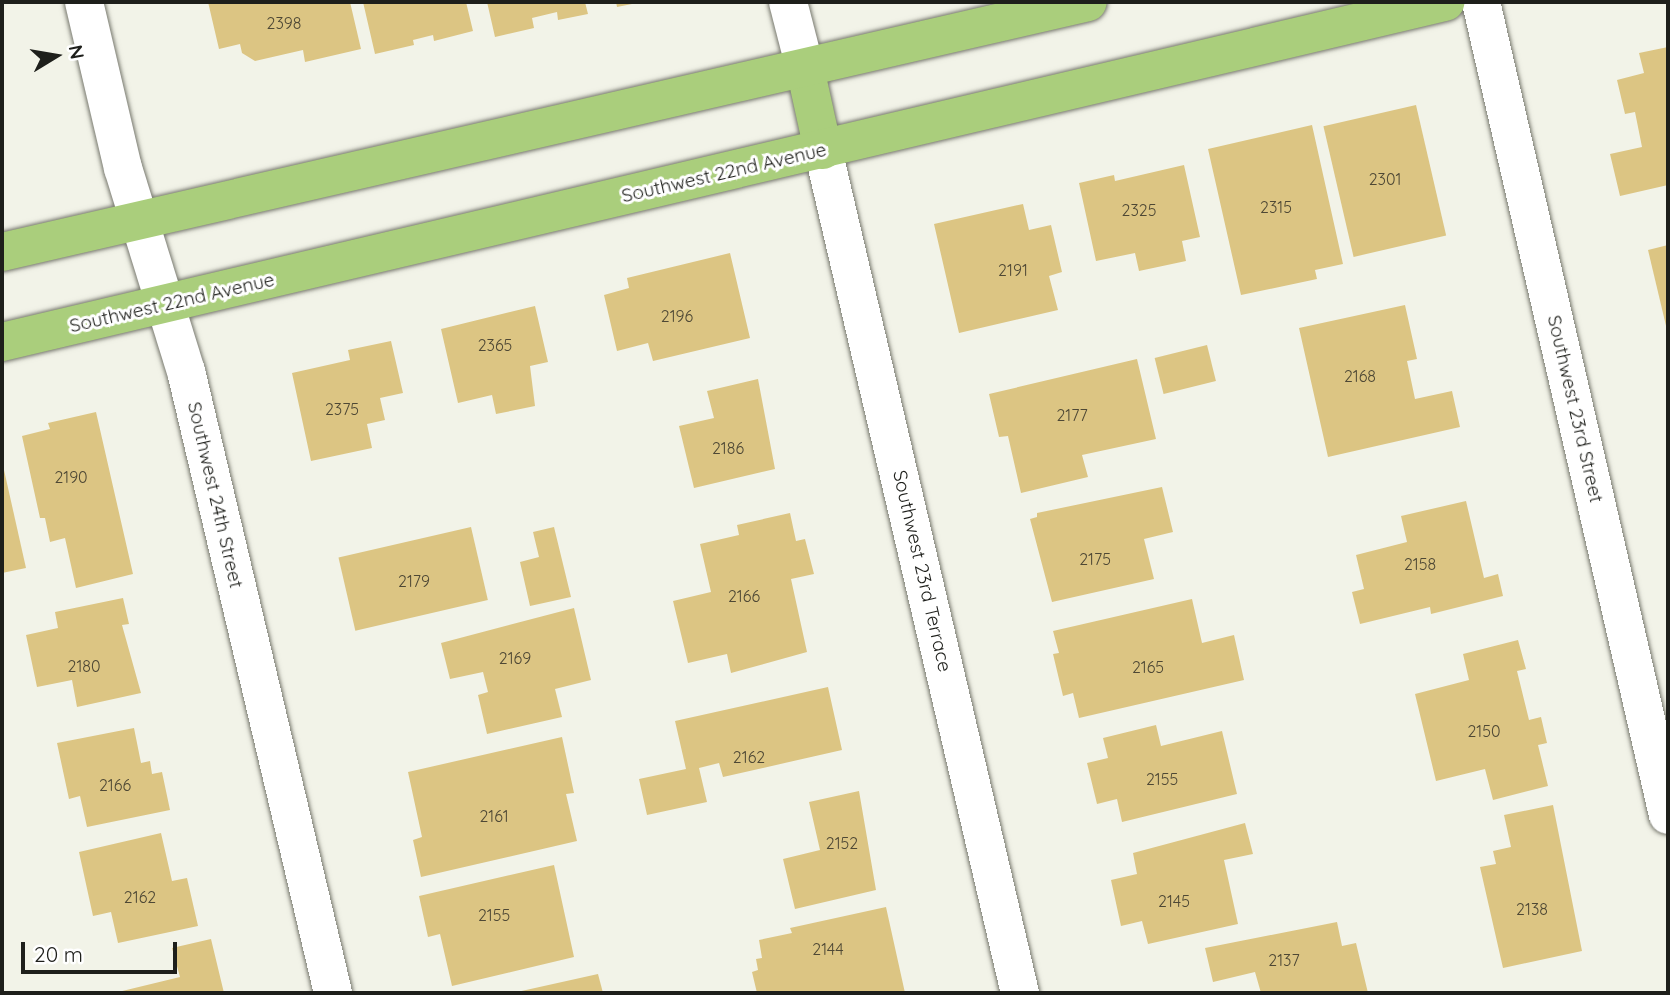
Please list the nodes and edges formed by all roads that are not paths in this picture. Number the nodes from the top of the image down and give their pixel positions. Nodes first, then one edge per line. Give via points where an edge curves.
1 (84, 2) edge
2 (788, 2) edge
3 (1088, 2) edge
4 (1445, 2) edge
5 (1481, 2) edge
6 (805, 68) junction
7 (823, 150) junction
8 (137, 220) junction
9 (2, 252) edge
10 (164, 305) junction
11 (2, 342) edge
12 (1668, 815) edge
13 (332, 993) edge
14 (1020, 993) edge

1 - 8 street, Southwest 24th Street
2 - 6 street
3 - 6 main road
4 - 7 main road, Southwest 22nd Avenue
5 - 12 street, Southwest 23rd Street
6 - 7 main road
6 - 8 main road
7 - 10 main road, Southwest 22nd Avenue
7 - 14 street, Southwest 23rd Terrace
8 - 9 main road
8 - 10 street, Southwest 24th Street
10 - 11 main road, Southwest 22nd Avenue
10 - 13 street, Southwest 24th Street via 186,371

